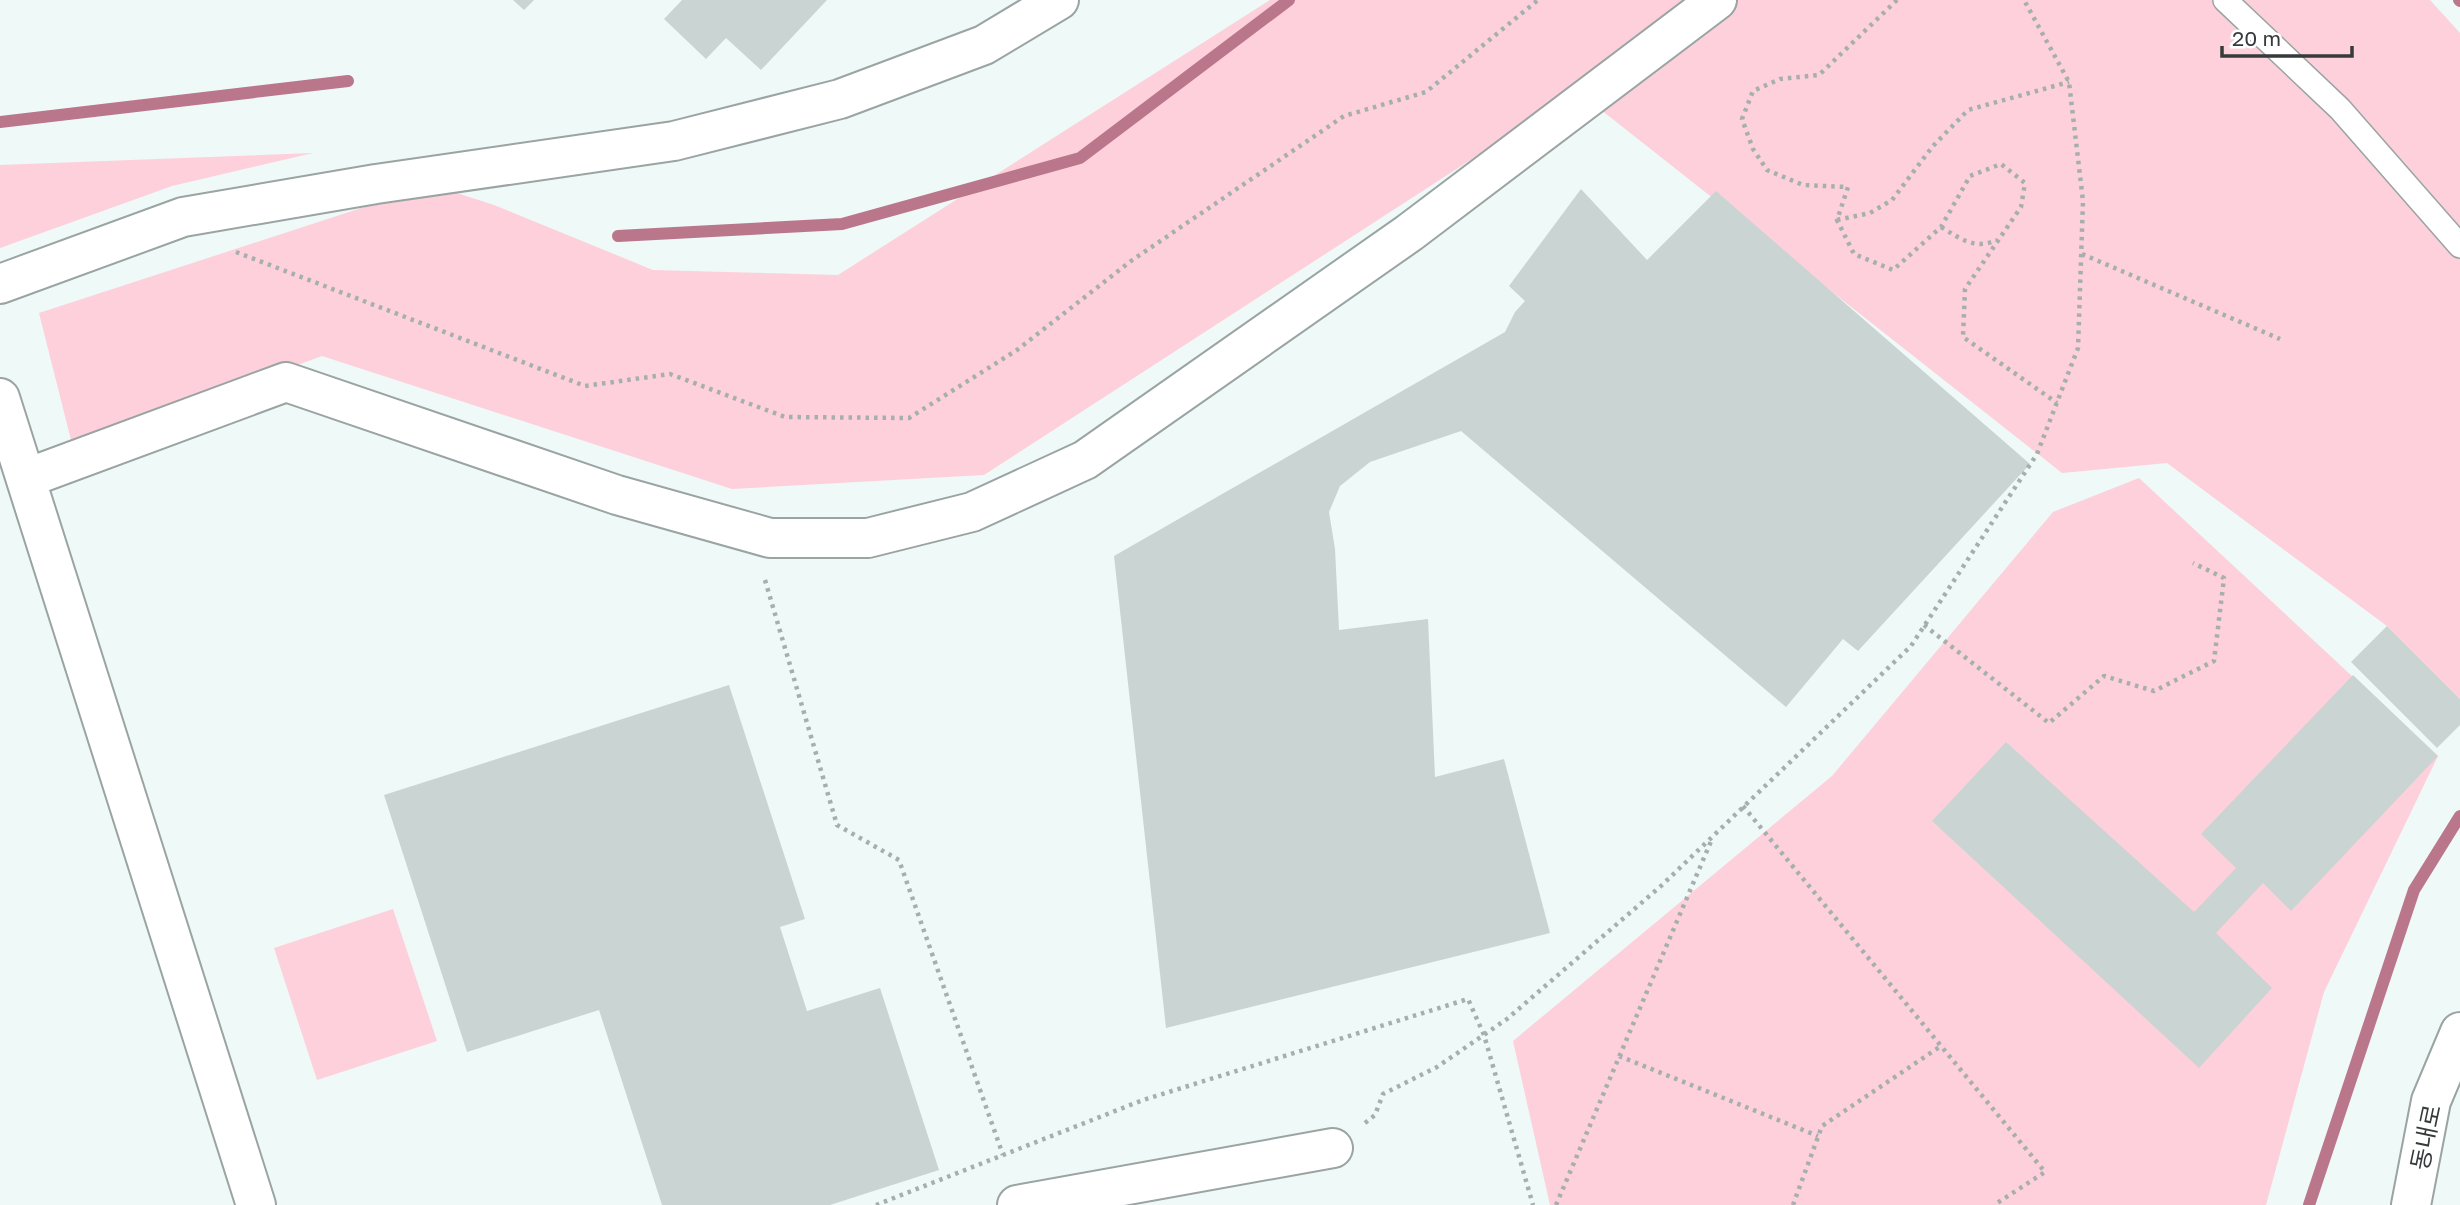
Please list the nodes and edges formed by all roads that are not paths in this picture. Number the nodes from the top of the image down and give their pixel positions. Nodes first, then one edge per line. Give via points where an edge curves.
1 (1059, 0) edge
2 (1717, 0) edge
3 (2225, 0) edge
4 (2460, 246) edge
5 (0, 284) edge
6 (0, 398) edge
7 (27, 478) junction
8 (2460, 1034) edge
9 (1333, 1148) road end
10 (1042, 1203) edge
11 (256, 1205) edge
12 (2411, 1205) edge

1 - 5 street via 984,45 841,99 674,141 183,217
2 - 7 street via 1409,233 1085,460 972,512 868,538 770,538 617,495 286,382
3 - 4 lane via 2340,109
6 - 7 street
7 - 11 street
8 - 12 street, 동내로 via 2431,1101
9 - 10 street

